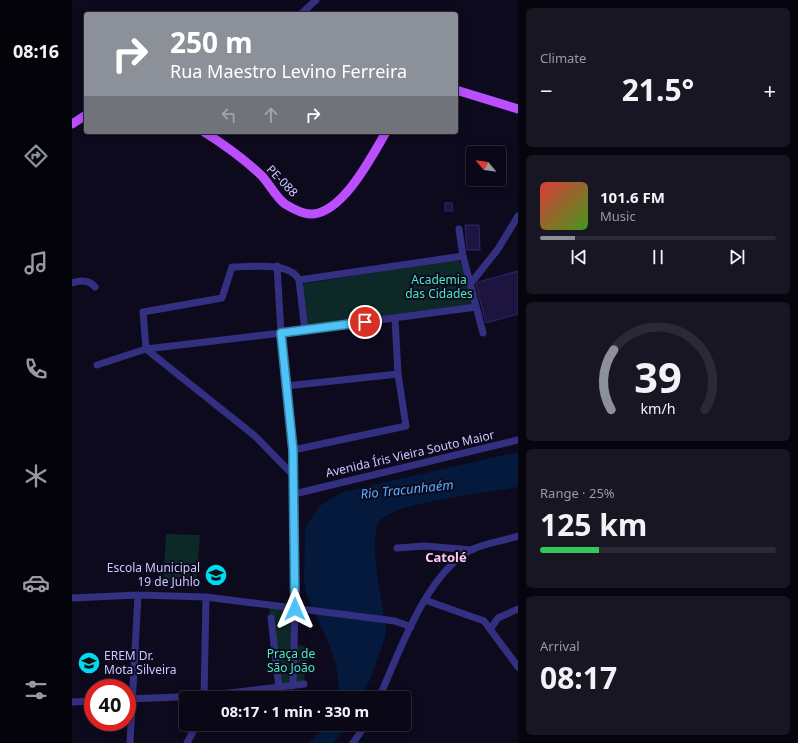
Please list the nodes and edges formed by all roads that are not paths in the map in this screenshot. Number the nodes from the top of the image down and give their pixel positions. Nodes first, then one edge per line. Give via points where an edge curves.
1 (316, 0) edge
2 (303, 12) edge
3 (458, 91) edge
4 (518, 109) edge
5 (84, 116) edge
6 (72, 124) edge
7 (207, 134) edge
8 (385, 134) edge
9 (518, 216) edge
10 (459, 229) dead end
11 (463, 256) junction
12 (277, 266) junction
13 (299, 280) junction
14 (72, 283) edge
15 (471, 283) junction
16 (95, 287) dead end
17 (476, 307) junction
18 (394, 318) junction
19 (305, 331) junction
20 (281, 333) junction
21 (483, 333) dead end
22 (146, 349) junction
23 (97, 365) dead end
24 (398, 374) junction
25 (286, 386) junction
26 (518, 440) edge
27 (293, 450) junction
28 (293, 475) junction
29 (294, 494) junction
30 (515, 537) edge
31 (397, 548) dead end
32 (473, 550) junction
33 (138, 595) junction
34 (206, 597) junction
35 (72, 598) edge
36 (425, 600) junction
37 (298, 609) junction
38 (518, 609) edge
39 (271, 618) dead end
40 (411, 627) junction
41 (491, 628) junction
42 (518, 667) edge
43 (131, 679) edge
44 (304, 684) dead end
45 (293, 686) junction
46 (278, 688) junction
47 (204, 691) edge
48 (253, 691) edge
49 (382, 691) edge
50 (179, 697) edge
51 (136, 698) edge
52 (84, 701) edge
53 (72, 702) edge
54 (130, 731) edge
55 (193, 731) edge
56 (361, 731) edge
57 (130, 743) edge
58 (186, 743) edge
59 (353, 743) edge

1 - 2 street
3 - 4 main road
5 - 6 main road
7 - 8 main road, PE-088 via 234,151 262,177 284,203 297,211 313,214 328,209 342,198
9 - 15 street via 498,249
10 - 11 street
11 - 13 street
11 - 15 street
12 - 13 street via 294,274
12 - 20 street
12 - 22 street via 232,267 222,298 144,312
13 - 19 street
14 - 16 street via 83,281
15 - 17 street
17 - 18 street
17 - 21 street
18 - 19 street
18 - 24 street
19 - 20 street
20 - 22 street
20 - 25 street
22 - 23 street
22 - 28 street via 254,436
24 - 25 street
24 - 27 street via 406,426
25 - 27 street
26 - 29 street, Avenida Íris Vieira Souto Maior
27 - 28 street
28 - 29 street
29 - 37 street
30 - 32 street
31 - 32 street via 425,546
32 - 36 street via 451,566
33 - 34 street
33 - 35 street
33 - 43 street
34 - 37 street
34 - 47 street
36 - 40 street
36 - 41 street via 480,619
37 - 40 street via 395,621
37 - 45 street
38 - 41 street via 498,618
39 - 46 street
40 - 49 street
41 - 42 street
44 - 45 street
45 - 46 street
46 - 48 street
50 - 51 street
52 - 53 street
54 - 57 street
55 - 58 street
56 - 59 street

